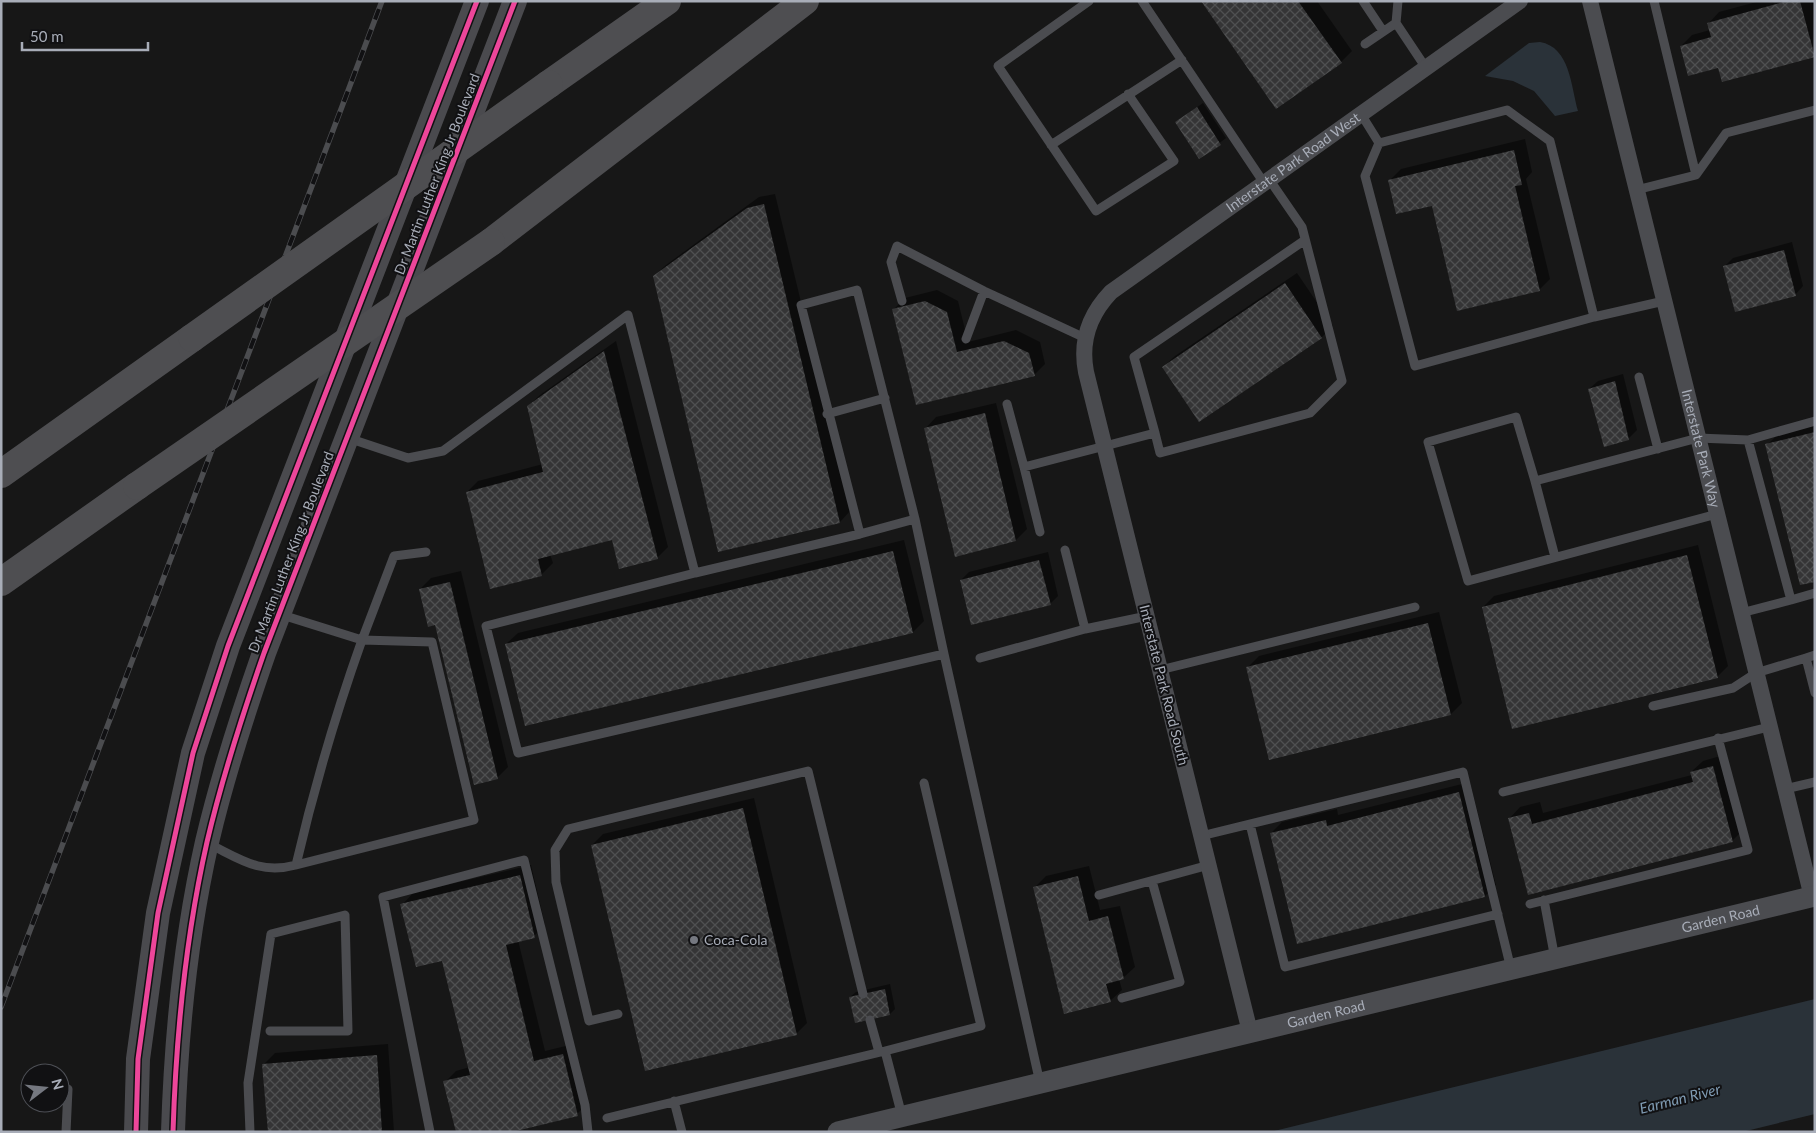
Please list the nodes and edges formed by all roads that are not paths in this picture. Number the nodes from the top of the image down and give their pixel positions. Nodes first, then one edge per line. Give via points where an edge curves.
1 (477, 1) edge
2 (515, 1) edge
3 (667, 1) edge
4 (806, 1) edge
5 (1090, 1) edge
6 (1142, 1) edge
7 (1363, 1) edge
8 (1398, 1) edge
9 (1520, 1) edge
10 (1590, 1) edge
11 (1654, 1) edge
12 (1396, 23) junction
13 (1383, 32) junction
14 (1365, 44) dead end
15 (1182, 60) junction
16 (1426, 68) junction
17 (1128, 94) junction
18 (1815, 110) edge
19 (1361, 114) junction
20 (1379, 144) junction
21 (1051, 145) junction
22 (1696, 175) junction
23 (1267, 181) junction
24 (1636, 190) junction
25 (1305, 240) junction
26 (984, 291) junction
27 (902, 301) dead end
28 (1664, 301) junction
29 (1594, 317) junction
30 (1085, 338) junction
31 (966, 339) dead end
32 (1639, 377) dead end
33 (885, 398) junction
34 (1007, 404) dead end
35 (827, 414) junction
36 (1815, 421) edge
37 (1155, 433) junction
38 (347, 438) junction
39 (1698, 438) junction
40 (1748, 440) junction
41 (1104, 446) junction
42 (1658, 449) junction
43 (1024, 467) junction
44 (1, 474) edge
45 (1534, 481) junction
46 (1717, 514) junction
47 (915, 519) junction
48 (1040, 532) dead end
49 (860, 534) junction
50 (1064, 550) dead end
51 (426, 552) dead end
52 (1555, 557) junction
53 (696, 573) junction
54 (1, 582) edge
55 (1815, 593) edge
56 (1791, 600) junction
57 (1415, 607) dead end
58 (1741, 613) junction
59 (279, 614) junction
60 (1147, 616) junction
61 (1085, 629) junction
62 (362, 640) junction
63 (944, 654) junction
64 (1810, 656) edge
65 (980, 658) dead end
66 (1160, 670) junction
67 (1756, 673) junction
68 (1815, 693) edge
69 (1653, 706) dead end
70 (1769, 727) junction
71 (1718, 738) junction
72 (1815, 782) edge
73 (924, 783) dead end
74 (1785, 789) junction
75 (1504, 792) dead end
76 (1250, 824) junction
77 (1201, 836) junction
78 (207, 842) junction
79 (296, 864) junction
80 (1208, 865) junction
81 (1152, 881) junction
82 (1099, 895) dead end
83 (1814, 897) edge
84 (1544, 900) junction
85 (1530, 904) dead end
86 (1498, 914) junction
87 (1556, 959) junction
88 (1511, 970) junction
89 (863, 994) dead end
90 (1122, 998) dead end
91 (618, 1014) dead end
92 (870, 1020) dead end
93 (270, 1031) dead end
94 (1250, 1032) junction
95 (882, 1052) junction
96 (1040, 1083) junction
97 (674, 1101) junction
98 (67, 1113) edge
99 (902, 1116) junction
100 (607, 1118) dead end
101 (66, 1132) edge
102 (136, 1132) edge
103 (173, 1132) edge
104 (250, 1132) edge
105 (430, 1132) edge
106 (588, 1132) edge
107 (682, 1132) edge
108 (838, 1132) edge

1 - 102 main road, Dr Martin Luther King Jr Boulevard via 228,646 193,753 158,913 138,1059
2 - 38 main road, Dr Martin Luther King Jr Boulevard
3 - 44 highway, bridge
4 - 54 highway, bridge via 491,242
5 - 21 lane via 998,66
6 - 15 lane
7 - 13 lane
8 - 12 lane
9 - 16 street, Interstate Park Road West
10 - 24 street, Interstate Park Way
11 - 22 lane
12 - 13 lane
12 - 16 lane
13 - 14 lane
15 - 17 lane
15 - 23 lane
16 - 19 street, Interstate Park Road West
17 - 21 lane
17 - 21 lane via 1174,160 1166,166 1096,211
18 - 22 lane via 1726,134
19 - 20 lane
19 - 23 street, Interstate Park Road West
20 - 29 lane via 1507,110 1550,141
20 - 29 lane via 1365,176 1415,366
22 - 24 lane
23 - 25 lane via 1302,227
23 - 30 street, Interstate Park Road West via 1111,292 1094,312
24 - 28 street, Interstate Park Way
25 - 37 lane via 1134,357
25 - 37 lane via 1342,381 1310,413 1160,453
26 - 27 lane via 897,246 891,262
26 - 30 lane
26 - 31 lane
28 - 29 lane
28 - 39 street, Interstate Park Way
30 - 41 street, Interstate Park Road South via 1084,360
32 - 42 lane
33 - 35 lane
33 - 35 lane via 857,290 801,306
33 - 47 lane
34 - 43 lane
35 - 49 lane
36 - 40 lane
37 - 41 lane
38 - 53 lane via 408,458 442,451 628,314
38 - 59 main road, Dr Martin Luther King Jr Boulevard
39 - 40 lane
39 - 42 lane
39 - 46 street, Interstate Park Way
40 - 56 lane
41 - 43 lane
41 - 60 street, Interstate Park Road South
42 - 45 lane
43 - 48 lane
45 - 52 lane
45 - 52 lane via 1516,417 1428,442 1468,581
46 - 52 lane
46 - 58 street, Interstate Park Way
47 - 49 lane
47 - 63 lane
49 - 53 lane
50 - 61 lane
51 - 62 lane via 394,556
53 - 63 lane via 486,626 518,753
55 - 56 lane
56 - 58 lane
57 - 66 lane
58 - 67 street, Interstate Park Way
59 - 62 lane
59 - 78 main road, Dr Martin Luther King Jr Boulevard via 233,742
60 - 61 lane
60 - 66 street, Interstate Park Road South
61 - 65 lane
62 - 79 lane via 342,697
62 - 79 lane via 432,642 474,820
63 - 96 lane
64 - 67 lane
64 - 68 lane
66 - 77 street, Interstate Park Road South
67 - 69 lane via 1733,688
67 - 70 street, Interstate Park Way
70 - 71 lane
70 - 74 street, Interstate Park Way
71 - 75 lane
71 - 84 lane via 1748,850
72 - 74 lane
73 - 95 lane via 981,1026
74 - 83 street, Interstate Park Way
76 - 77 lane
76 - 86 lane via 1463,772
76 - 86 lane via 1285,967
77 - 80 street, Interstate Park Road South
78 - 79 lane via 255,866 278,870
78 - 103 main road, Dr Martin Luther King Jr Boulevard via 193,914 174,1086
80 - 81 lane
80 - 94 street, Interstate Park Road South
81 - 82 lane
81 - 90 lane via 1180,982
83 - 87 street, Garden Road
84 - 85 lane
84 - 87 lane
86 - 88 lane
87 - 88 street, Garden Road
88 - 94 street, Garden Road
89 - 91 lane via 808,771 568,830 555,850 556,882 589,1021
92 - 95 lane
93 - 104 lane via 348,1031 345,915 271,934 248,1083
94 - 96 street, Garden Road
95 - 97 lane
95 - 99 lane
96 - 99 street, Garden Road
97 - 100 lane
97 - 107 lane
98 - 101 lane
99 - 108 street, Garden Road
105 - 106 lane via 384,897 524,860 585,1105

